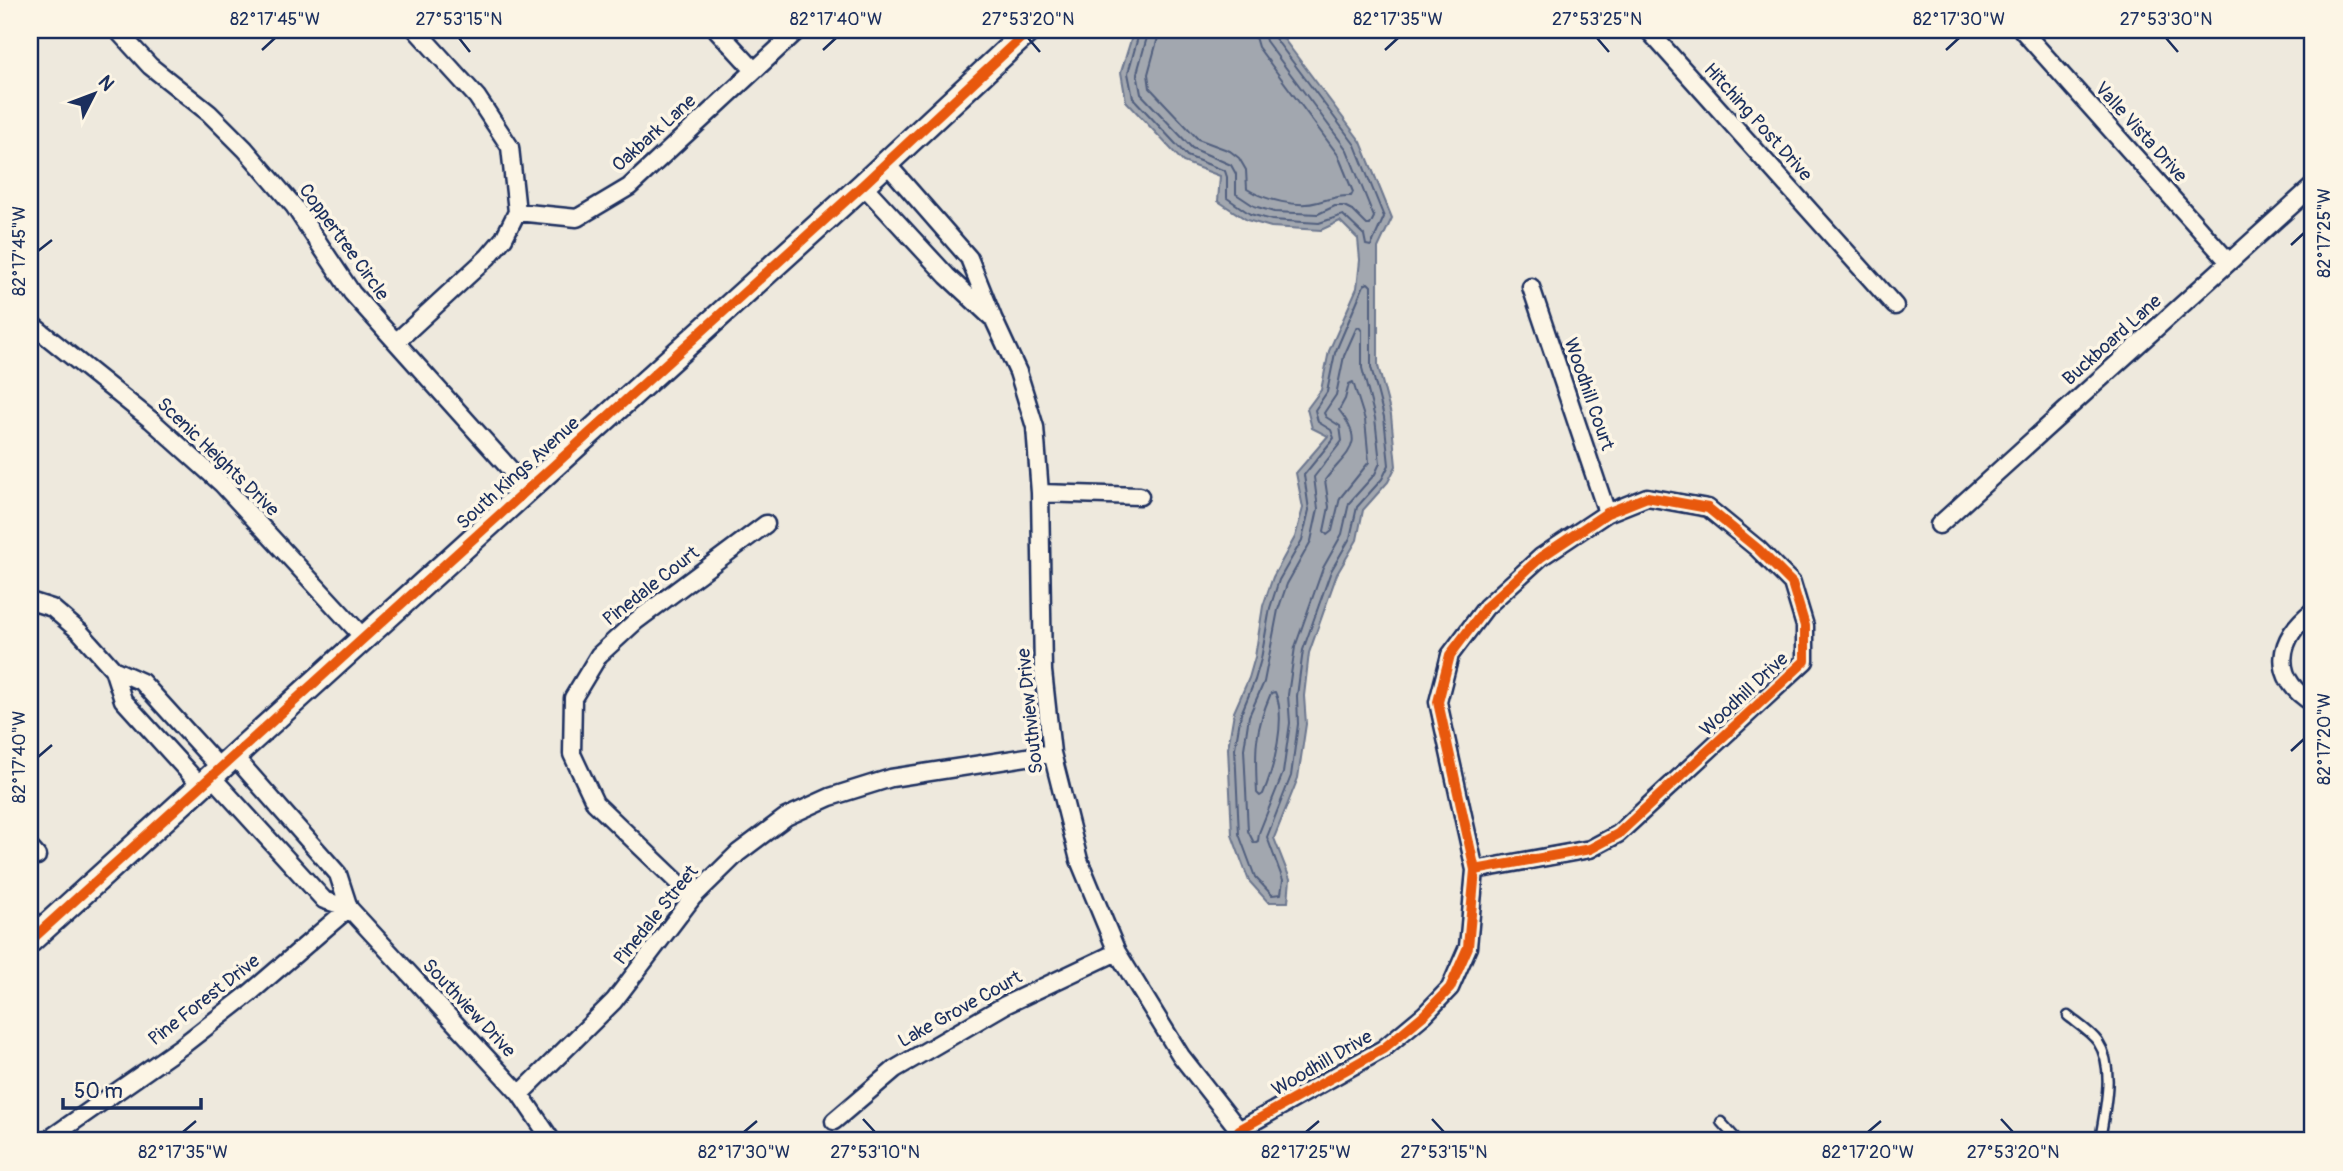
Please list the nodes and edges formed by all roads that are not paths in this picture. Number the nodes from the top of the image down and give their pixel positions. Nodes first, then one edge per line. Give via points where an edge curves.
1 (117, 30) edge
2 (416, 30) edge
3 (717, 30) edge
4 (798, 30) edge
5 (1029, 30) edge
6 (1648, 30) edge
7 (2022, 30) edge
8 (754, 70) junction
9 (886, 163) junction
10 (863, 185) junction
11 (2313, 186) edge
12 (517, 212) junction
13 (2229, 262) junction
14 (1531, 287) dead end
15 (1895, 306) dead end
16 (993, 318) junction
17 (30, 323) edge
18 (396, 342) junction
19 (527, 488) junction
20 (1040, 494) junction
21 (1140, 496) dead end
22 (1607, 513) junction
23 (766, 524) dead end
24 (1939, 525) dead end
25 (30, 601) edge
26 (2313, 611) edge
27 (363, 638) junction
28 (113, 669) junction
29 (2313, 703) edge
30 (1052, 753) junction
31 (216, 771) junction
32 (1475, 870) junction
33 (693, 897) junction
34 (349, 908) junction
35 (30, 941) edge
36 (1117, 952) junction
37 (2068, 1016) dead end
38 (520, 1094) junction
39 (834, 1121) dead end
40 (1721, 1122) dead end
41 (1242, 1135) edge
42 (46, 1141) edge
43 (552, 1141) edge
44 (1738, 1141) edge
45 (2100, 1141) edge

1 - 18 street, Coppertree Circle via 246,149 294,206 352,293
2 - 12 street via 477,97 510,147
3 - 8 street
4 - 8 street, Oakbark Lane
5 - 9 street, South Kings Avenue
6 - 15 street, Hitching Post Drive
7 - 13 street, Valle Vista Drive
8 - 12 street, Oakbark Lane via 629,187 577,218
9 - 10 street, South Kings Avenue
9 - 16 street, Southview Drive via 969,258
10 - 16 street, Southview Drive via 947,276
10 - 19 street, South Kings Avenue
11 - 13 street, Buckboard Lane
12 - 18 street via 488,257
13 - 24 street, Buckboard Lane
14 - 22 street, Woodhill Court
16 - 20 street, Southview Drive via 1018,372 1035,427
17 - 27 street, Scenic Heights Drive via 222,484
18 - 19 street, Coppertree Circle
19 - 27 street, South Kings Avenue
20 - 21 street
20 - 30 street, Southview Drive via 1043,671
22 - 32 street, Woodhill Drive via 1541,557 1486,607 1450,655 1438,702
22 - 32 street, Woodhill Drive via 1647,497 1708,508 1792,583 1805,626 1805,661 1618,834 1590,849
23 - 33 street, Pinedale Court via 636,621 599,655 573,698 572,754 595,803
25 - 28 street via 52,608
26 - 29 street via 2290,634 2283,660 2292,687
27 - 31 street, South Kings Avenue
28 - 31 street via 142,682
28 - 31 street via 123,699
30 - 33 street, Pinedale Street via 891,778 830,797 786,817 738,853
30 - 36 street, Southview Drive via 1079,860
31 - 34 street, Southview Drive via 324,900
31 - 34 street, Southview Drive via 338,874
31 - 35 street, South Kings Avenue
32 - 41 street, Woodhill Drive via 1468,947 1450,988 1383,1049
33 - 38 street, Pinedale Street via 614,1001
34 - 38 street, Southview Drive
34 - 42 street, Pine Forest Drive via 183,1046
36 - 39 street, Lake Grove Court via 1004,1004 895,1069
36 - 41 street, Southview Drive via 1181,1056
37 - 45 lane via 2096,1039 2105,1055 2107,1082
38 - 43 street, Southview Drive
40 - 44 lane

